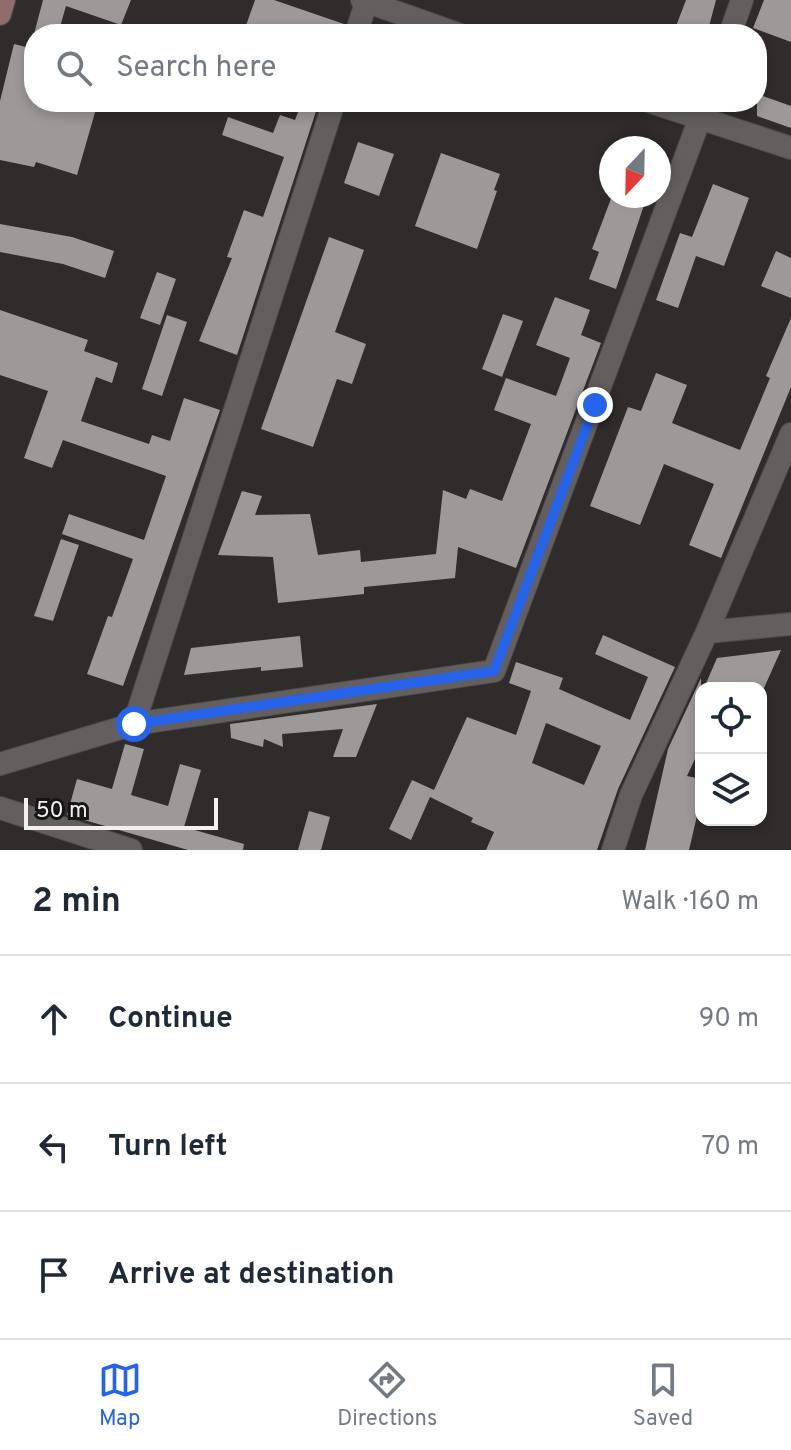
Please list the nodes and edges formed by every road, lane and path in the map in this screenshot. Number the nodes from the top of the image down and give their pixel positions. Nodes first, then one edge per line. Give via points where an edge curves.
1 (4, 0) edge
2 (742, 0) edge
3 (365, 1) edge
4 (0, 14) edge
5 (359, 24) edge
6 (430, 24) edge
7 (734, 24) edge
8 (331, 112) edge
9 (702, 112) edge
10 (704, 112) edge
11 (791, 148) edge
12 (791, 434) edge
13 (791, 624) edge
14 (707, 632) junction
15 (134, 724) junction
16 (0, 764) edge
17 (0, 808) edge
18 (131, 850) edge
19 (613, 850) edge

1 - 4 main road
2 - 7 street
3 - 5 street
3 - 6 street
8 - 15 street
9 - 15 street via 494,671
10 - 11 street
12 - 14 street
13 - 14 street
14 - 19 street via 631,795
15 - 16 street
17 - 18 street

